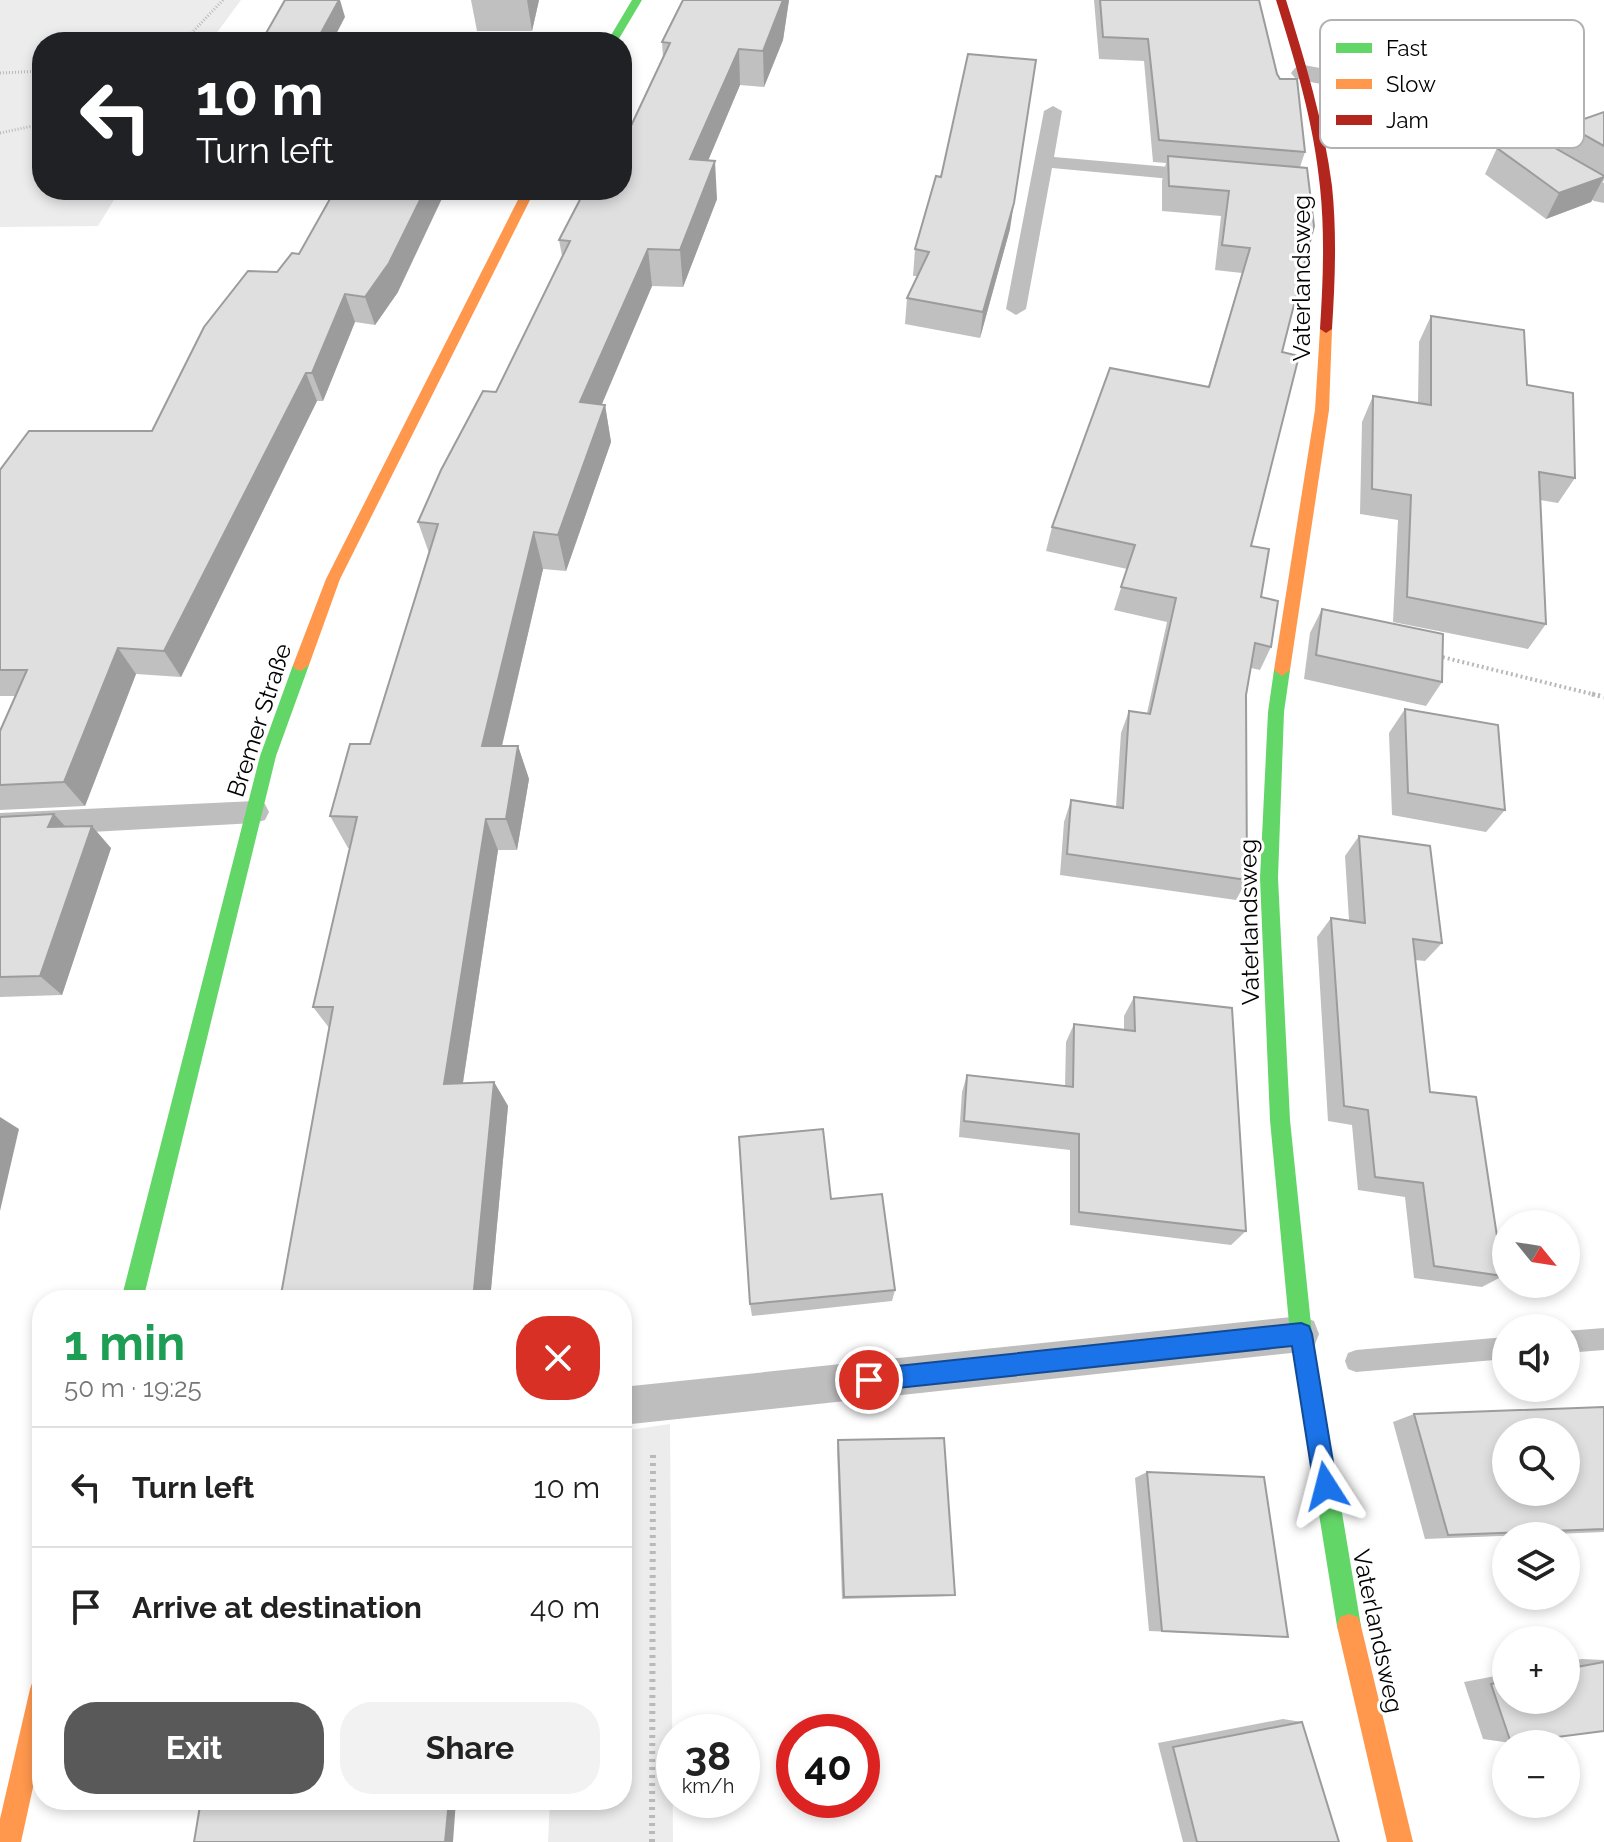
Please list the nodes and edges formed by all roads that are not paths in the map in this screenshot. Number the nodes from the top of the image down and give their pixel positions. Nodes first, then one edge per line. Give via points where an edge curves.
1 (637, 0) edge
2 (1281, 0) edge
3 (618, 32) edge
4 (1304, 73) junction
5 (1320, 76) edge
6 (1053, 111) dead end
7 (1524, 148) edge
8 (1043, 162) junction
9 (1216, 177) edge
10 (1604, 195) edge
11 (524, 200) edge
12 (1016, 309) dead end
13 (255, 812) junction
14 (0, 825) edge
15 (135, 1290) edge
16 (1301, 1334) junction
17 (638, 1404) edge
18 (32, 1734) edge
19 (8, 1842) edge
20 (1400, 1842) edge

1 - 3 street
2 - 4 street, Vaterlandsweg
4 - 5 street
4 - 16 street, Vaterlandsweg via 1329,278 1322,410 1276,712 1269,878 1280,1120
6 - 8 lane
7 - 10 street
8 - 9 lane
8 - 12 lane
11 - 13 street, Bremer Straße via 333,579 268,756
13 - 14 lane
13 - 15 street, Bremer Straße
16 - 17 lane
16 - 20 street, Vaterlandsweg via 1345,1607
18 - 19 street

